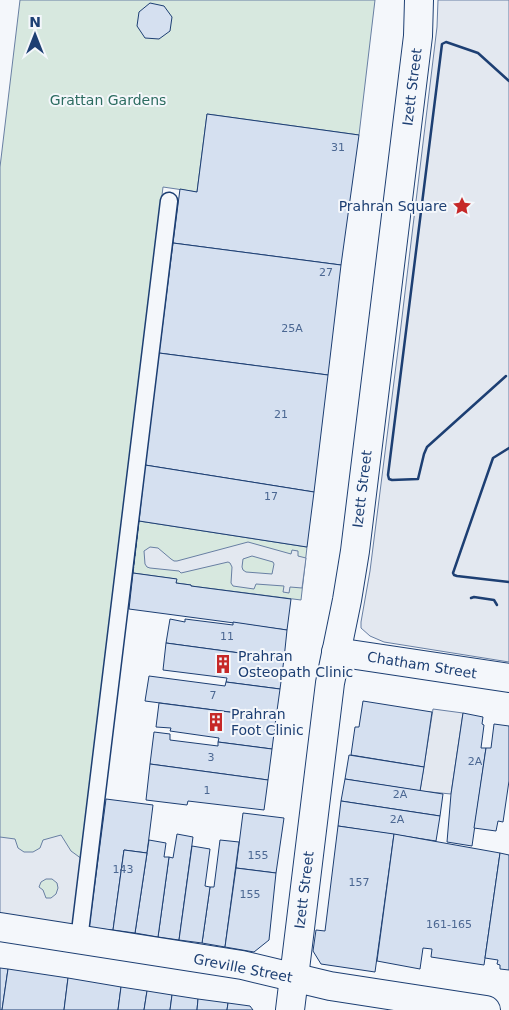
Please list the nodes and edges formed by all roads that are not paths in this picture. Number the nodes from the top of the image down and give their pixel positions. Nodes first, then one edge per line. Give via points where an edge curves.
1 (419, 0) edge
2 (169, 201) dead end
3 (336, 652) junction
4 (509, 678) edge
5 (0, 927) edge
6 (79, 940) junction
7 (293, 977) junction
8 (290, 1010) edge
9 (486, 1010) edge

1 - 3 street, Izett Street via 418,36 355,551
2 - 6 lane
3 - 4 street, Chatham Street
3 - 7 street, Izett Street
5 - 6 street, Greville Street
6 - 7 street, Greville Street via 242,965
7 - 8 street, Izett Street
7 - 9 street, Greville Street via 330,986

